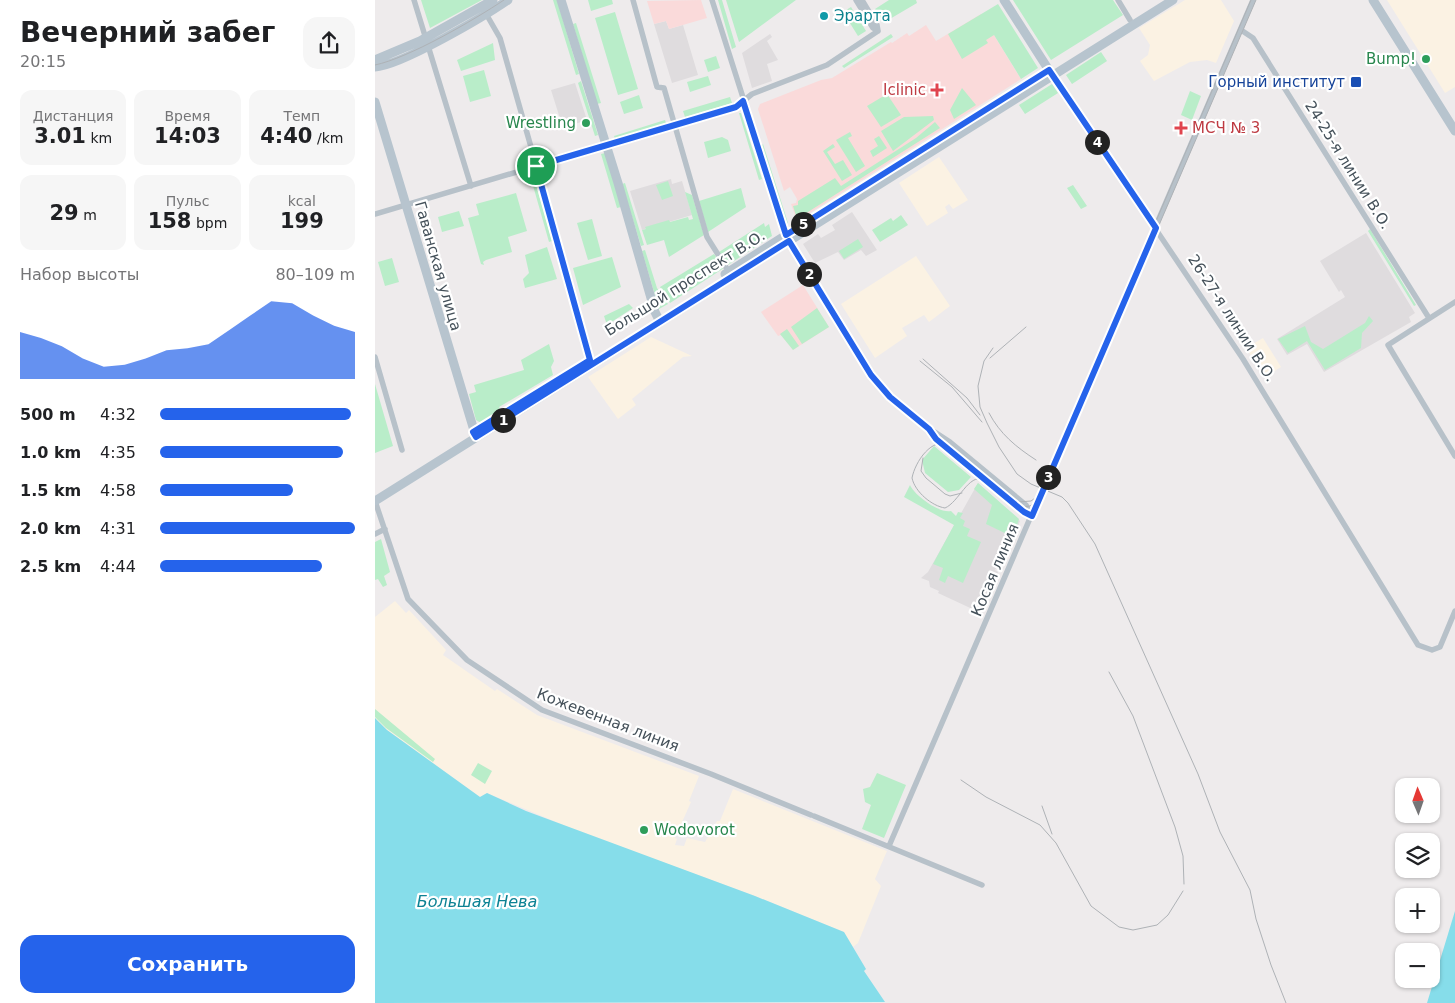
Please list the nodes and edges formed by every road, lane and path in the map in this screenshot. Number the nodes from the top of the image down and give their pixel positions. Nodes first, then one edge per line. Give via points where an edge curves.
1 (414, 0) edge
2 (493, 0) edge
3 (508, 0) edge
4 (561, 0) edge
5 (633, 0) edge
6 (712, 0) edge
7 (856, 0) edge
8 (862, 0) edge
9 (1004, 0) edge
10 (1117, 0) edge
11 (1161, 0) edge
12 (1173, 0) edge
13 (1253, 0) edge
14 (1373, 0) edge
15 (1380, 0) edge
16 (484, 11) junction
17 (1130, 20) junction
18 (1241, 30) junction
19 (878, 31) junction
20 (427, 42) junction
21 (375, 60) edge
22 (375, 67) edge
23 (1051, 73) junction
24 (743, 101) junction
25 (375, 102) edge
26 (1455, 120) edge
27 (675, 125) junction
28 (1455, 130) edge
29 (531, 146) dead end
30 (606, 146) junction
31 (533, 156) dead end
32 (536, 166) junction
33 (471, 186) junction
34 (405, 205) junction
35 (375, 214) edge
36 (1156, 228) junction
37 (788, 239) junction
38 (729, 272) junction
39 (1455, 302) edge
40 (1429, 318) junction
41 (659, 320) junction
42 (375, 357) edge
43 (590, 363) junction
44 (475, 435) junction
45 (402, 450) dead end
46 (1455, 456) edge
47 (409, 476) junction
48 (375, 494) edge
49 (375, 501) edge
50 (1032, 516) junction
51 (385, 529) junction
52 (375, 534) edge
53 (1455, 611) edge
54 (889, 846) junction
55 (982, 885) dead end

1 - 20 street
2 - 16 main road
3 - 16 main road
4 - 30 main road
5 - 27 street via 657,87 664,88
6 - 24 street
7 - 19 street
8 - 19 street
9 - 23 main road, 26-27-я линии В.О.
10 - 17 street
11 - 17 main road, Большой проспект В.О.
12 - 23 main road, Большой проспект В.О.
13 - 18 street, Косая линия
14 - 28 main road
15 - 26 main road
16 - 20 main road
16 - 29 street via 500,38
17 - 23 main road, Большой проспект В.О.
18 - 36 street, Косая линия
18 - 40 street, 24-25-я линии В.О. via 1253,38
19 - 24 street via 827,65
20 - 21 main road
20 - 22 main road via 394,62
20 - 33 street
23 - 36 street, 26-27-я линии В.О.
23 - 37 main road, Большой проспект В.О.
24 - 27 street via 736,107
24 - 37 street
25 - 34 main road, Гаванская улица
27 - 30 street
27 - 38 street via 707,237
30 - 32 street
30 - 41 main road
31 - 32 street
32 - 33 street
32 - 43 street
33 - 34 street
34 - 35 street
34 - 44 main road, Гаванская улица
36 - 50 street, Косая линия
36 - 53 street, 26-27-я линии В.О. via 1243,358 1419,645 1431,650 1443,645
37 - 38 main road, Большой проспект В.О.
37 - 41 main road, Большой проспект В.О.
37 - 50 street via 871,375 890,397 1026,505
38 - 41 main road, Большой проспект В.О.
39 - 40 street
40 - 46 street via 1388,345
41 - 43 main road, Большой проспект В.О.
42 - 45 street
43 - 44 main road, Большой проспект В.О.
44 - 47 main road, Большой проспект В.О.
47 - 48 main road, Большой проспект В.О.
47 - 49 main road, Большой проспект В.О.
49 - 51 street, Кожевенная линия
50 - 54 street, Косая линия
51 - 52 street
51 - 54 street, Кожевенная линия via 404,593 411,604 467,660 518,696 541,710
54 - 55 street, Кожевенная линия

